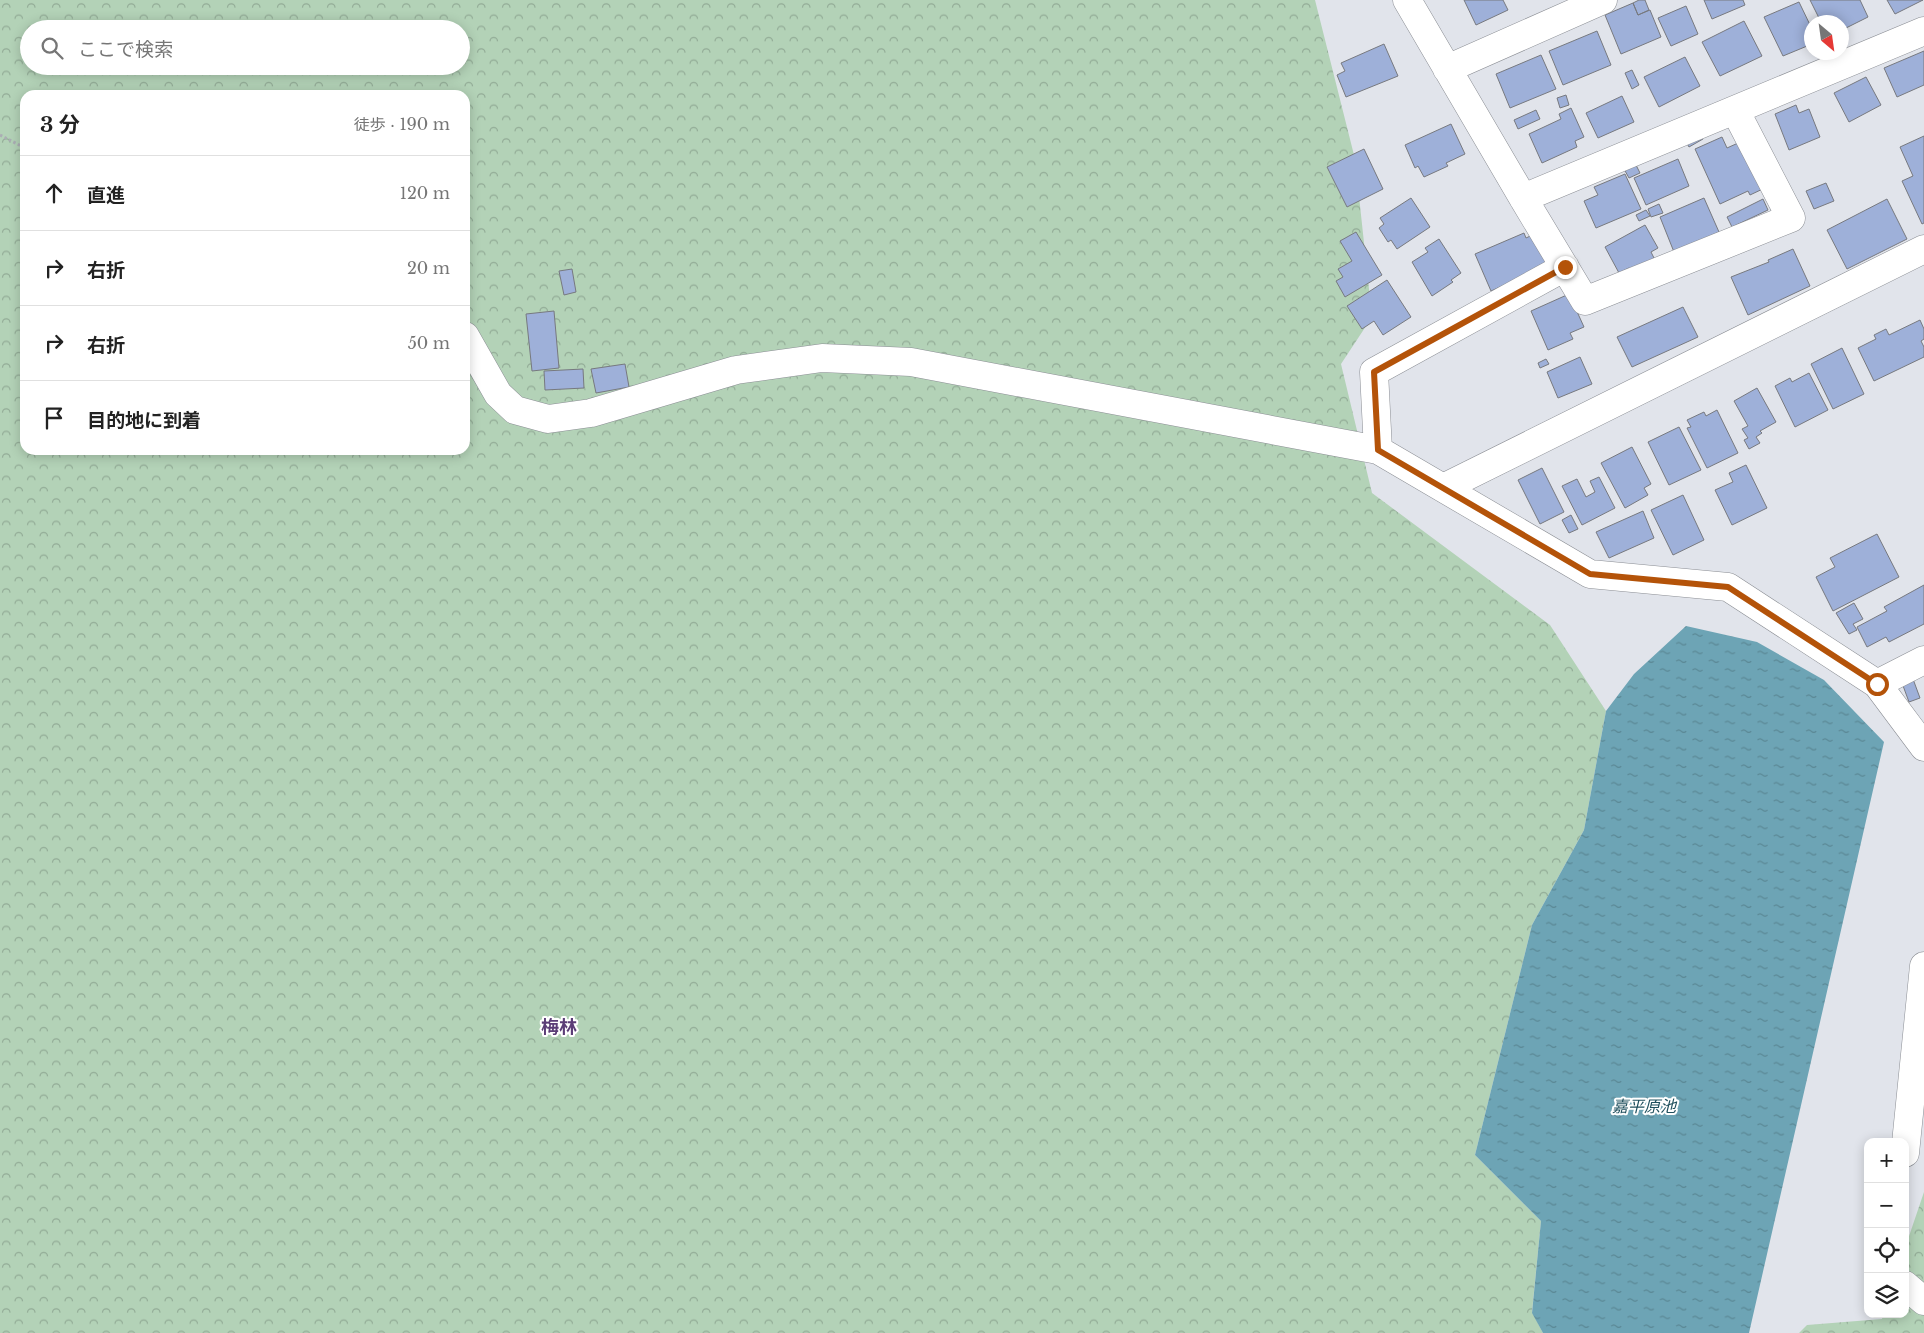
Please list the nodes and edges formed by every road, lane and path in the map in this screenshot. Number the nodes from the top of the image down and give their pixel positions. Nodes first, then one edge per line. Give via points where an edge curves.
1 (1407, 0) edge
2 (1603, 0) edge
3 (1924, 31) edge
4 (1448, 69) junction
5 (1735, 110) junction
6 (0, 135) edge
7 (20, 145) edge
8 (1523, 198) junction
9 (1924, 249) edge
10 (1565, 267) junction
11 (470, 345) edge
12 (1378, 450) junction
13 (1443, 488) junction
14 (1924, 660) edge
15 (1877, 684) junction
16 (1924, 747) edge
17 (1924, 966) edge
18 (1907, 1138) edge
19 (1909, 1288) edge
20 (1924, 1301) edge

1 - 4 street
2 - 4 street
3 - 5 street
4 - 8 street
5 - 8 street
5 - 10 street via 1791,218 1585,301
6 - 7 path
8 - 10 street
9 - 13 street
10 - 12 street via 1374,372
11 - 12 street via 498,394 515,410 548,419 591,413 736,370 822,358 910,362
12 - 13 street
13 - 15 street via 1590,574 1728,587
14 - 15 street
15 - 16 street
17 - 18 street
19 - 20 street

